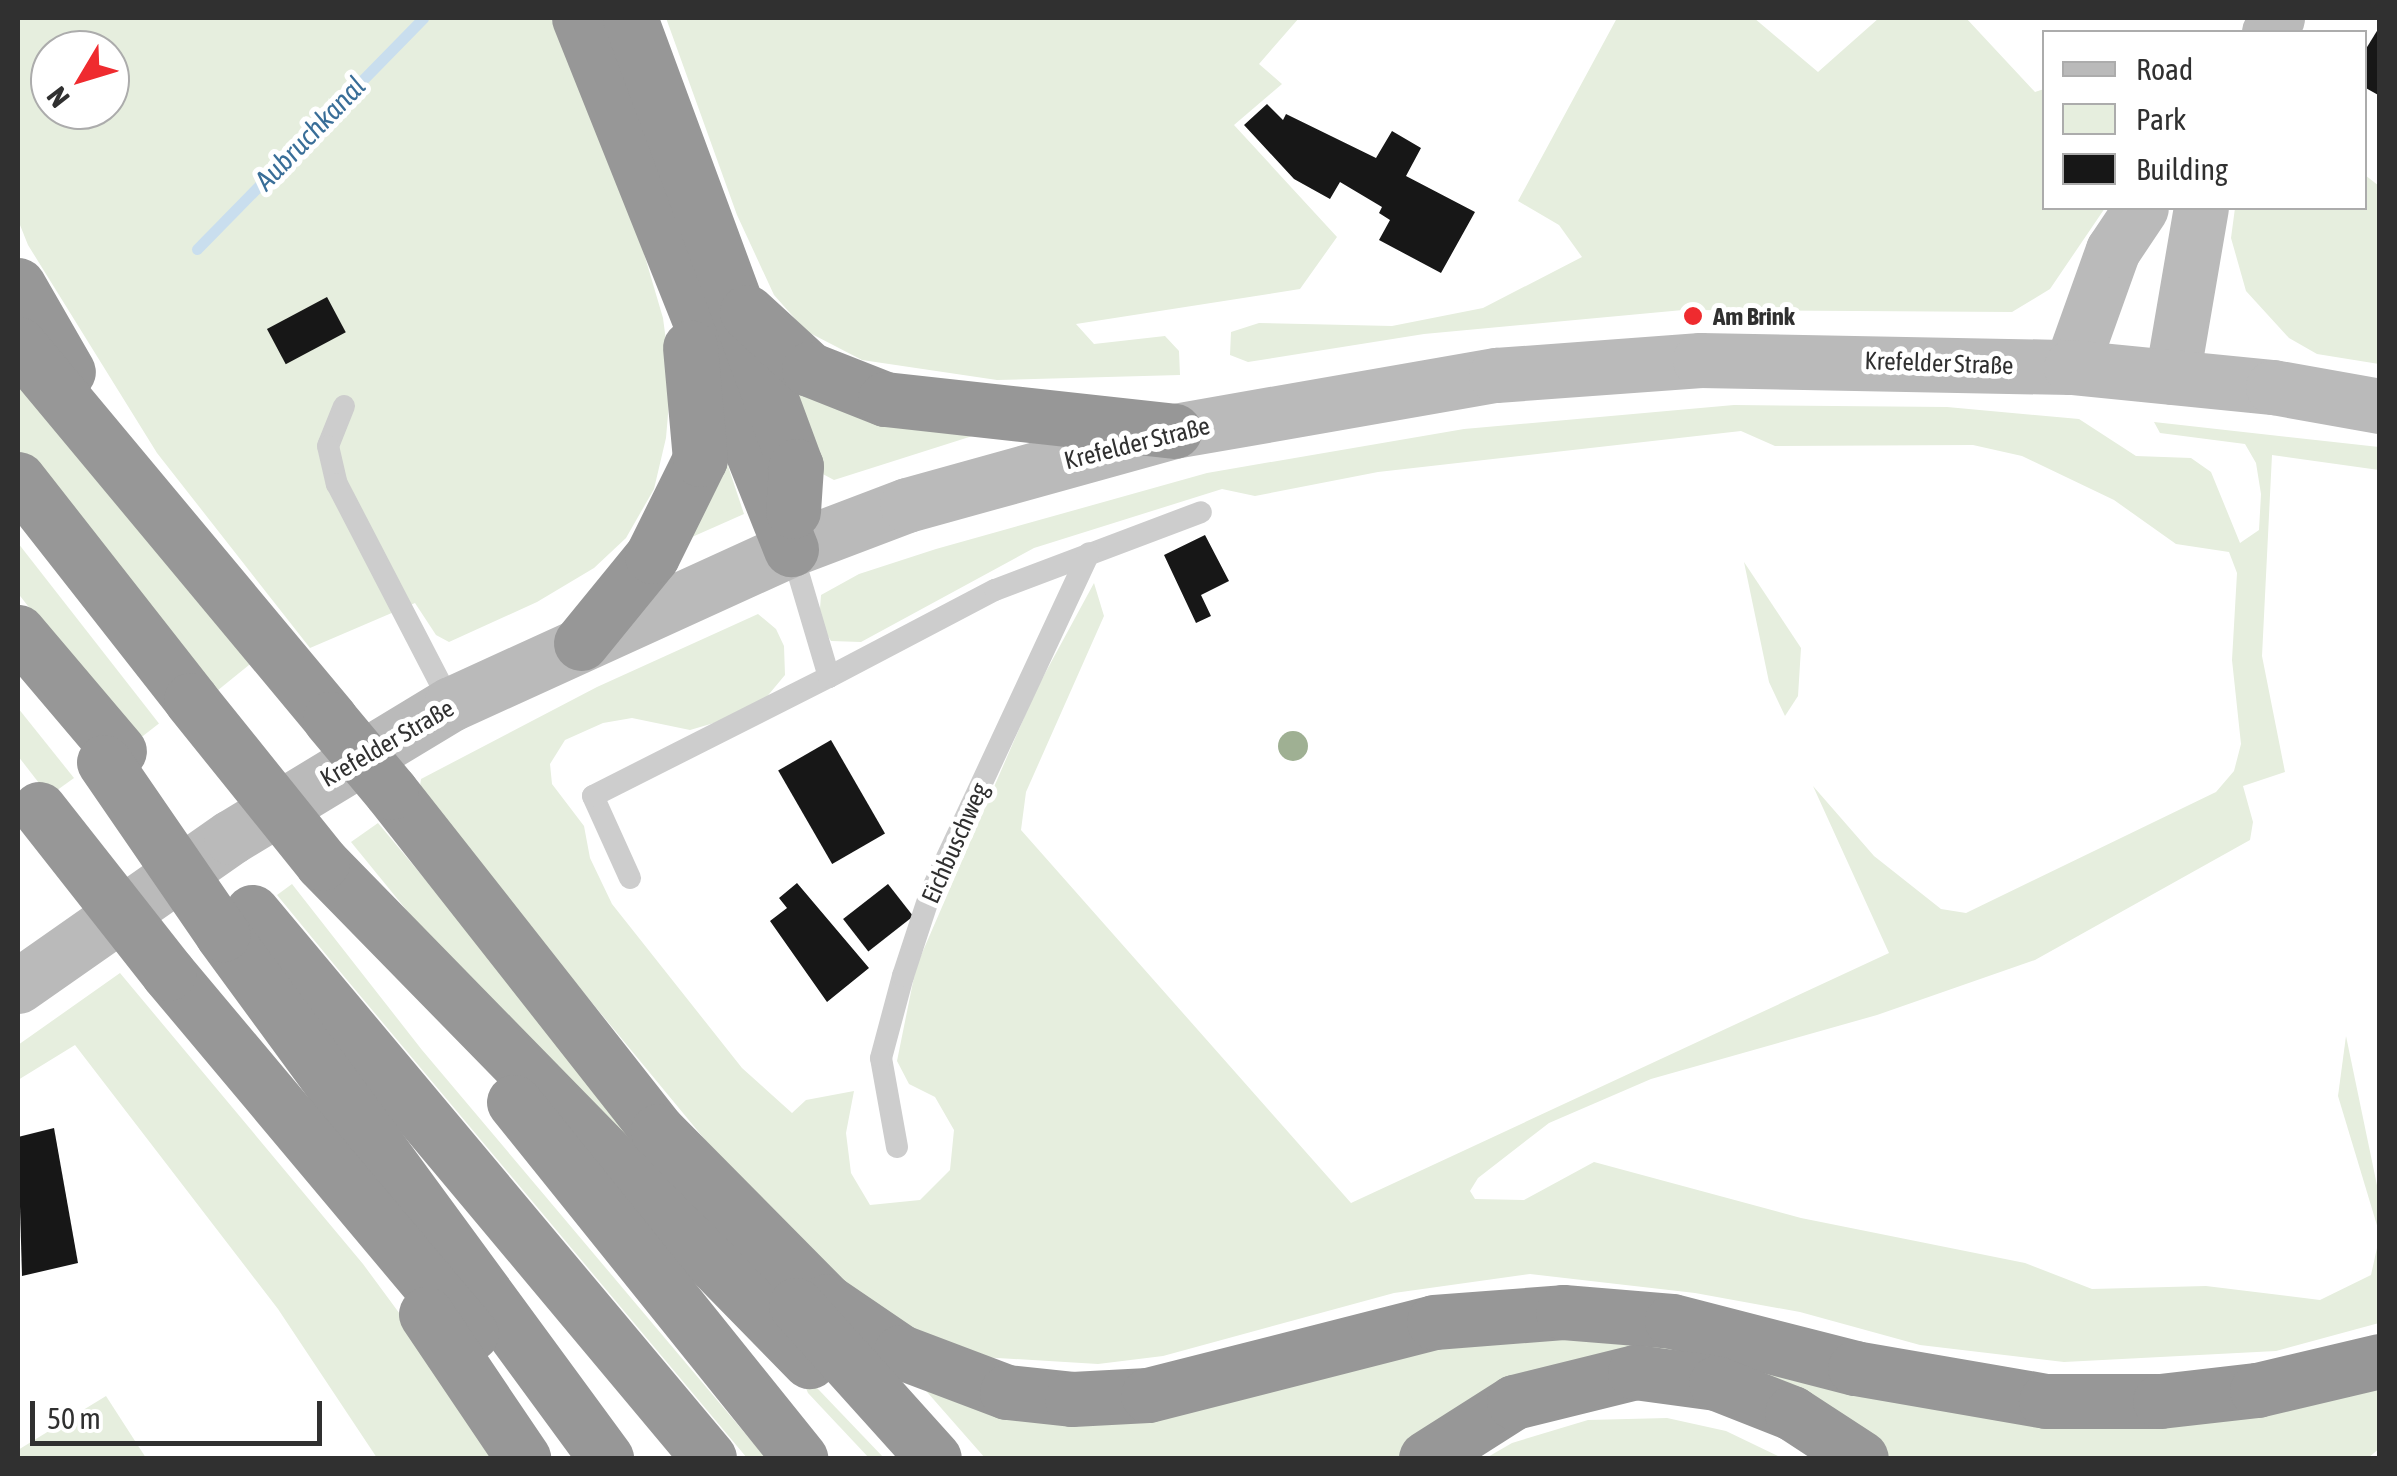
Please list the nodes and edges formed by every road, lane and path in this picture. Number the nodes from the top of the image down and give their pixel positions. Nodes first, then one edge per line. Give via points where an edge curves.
1 (579, 18) edge
2 (630, 18) edge
3 (2140, 210) edge
4 (2201, 210) edge
5 (677, 260) junction
6 (18, 285) edge
7 (738, 302) junction
8 (18, 344) edge
9 (2070, 367) junction
10 (2172, 377) junction
11 (344, 406) dead end
12 (2380, 406) edge
13 (1174, 431) junction
14 (18, 478) edge
15 (1201, 512) dead end
16 (162, 517) junction
17 (791, 549) junction
18 (1089, 553) junction
19 (26, 642) edge
20 (580, 643) junction
21 (828, 677) junction
22 (451, 704) junction
23 (28, 796) edge
24 (322, 863) junction
25 (630, 878) dead end
26 (237, 923) junction
27 (18, 986) edge
28 (228, 1047) junction
29 (658, 1130) junction
30 (898, 1147) dead end
31 (2380, 1361) edge
32 (523, 1458) edge
33 (576, 1458) edge
34 (606, 1458) edge
35 (709, 1458) edge
36 (800, 1458) edge
37 (905, 1458) edge
38 (934, 1458) edge
39 (1426, 1458) edge
40 (1861, 1458) edge

1 - 5 highway
2 - 7 highway
3 - 9 main road via 2113,250
4 - 10 main road
5 - 17 highway
5 - 20 highway via 700,459 652,556
6 - 16 highway
7 - 13 highway via 788,354 871,395
7 - 17 highway via 796,466
8 - 16 highway
9 - 10 main road, Krefelder Straße
9 - 13 main road, Krefelder Straße via 1748,360 1496,375
10 - 12 main road, Krefelder Straße
11 - 22 lane via 328,446 337,484
13 - 17 main road, Krefelder Straße via 908,505
14 - 24 highway, bridge
15 - 18 lane
16 - 29 highway, bridge
17 - 20 main road, Krefelder Straße
17 - 21 lane
18 - 21 lane via 995,590
18 - 30 lane, Eichbuschweg via 930,894 903,976 882,1058
19 - 26 highway
20 - 22 main road, Krefelder Straße
21 - 25 lane via 593,796
22 - 27 main road, Krefelder Straße via 231,836
23 - 28 highway, bridge
24 - 36 highway
24 - 37 highway
26 - 34 highway
26 - 35 highway
28 - 32 highway via 495,1408
28 - 33 highway
29 - 31 highway via 826,1302 901,1352 1007,1392 1148,1395 1434,1322 1564,1312 1672,1321 1855,1368 2046,1400 2160,1401 2257,1390
29 - 38 highway via 805,1316
39 - 40 highway via 1514,1402 1635,1372 1716,1384 1792,1413

